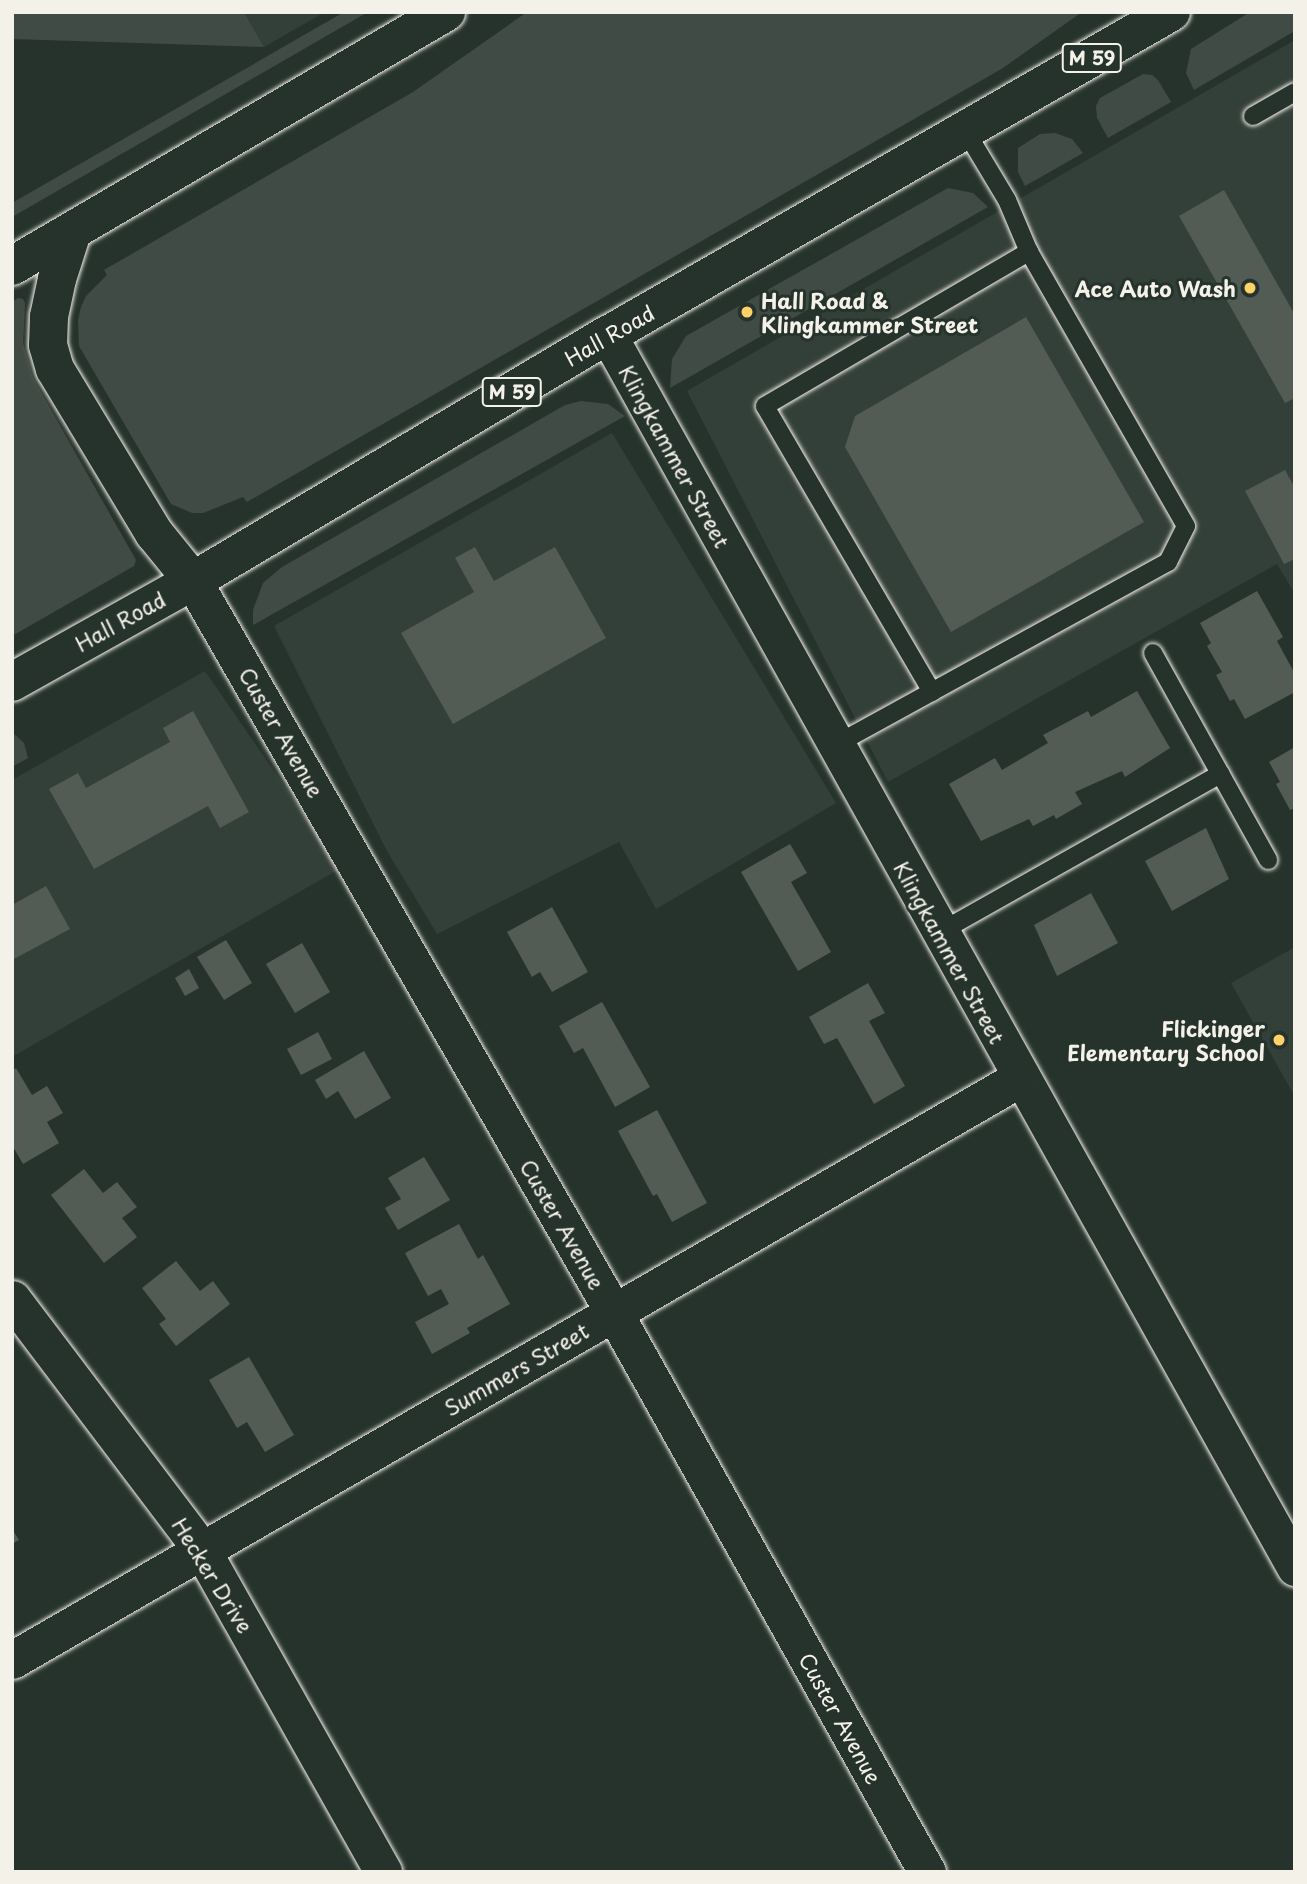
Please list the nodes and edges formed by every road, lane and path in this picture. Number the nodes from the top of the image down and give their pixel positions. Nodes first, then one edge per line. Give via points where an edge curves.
1 (446, 12) edge
2 (1171, 12) edge
3 (1295, 92) edge
4 (1253, 116) dead end
5 (965, 130) junction
6 (72, 232) junction
7 (1029, 252) junction
8 (12, 266) edge
9 (608, 335) junction
10 (193, 580) junction
11 (1153, 653) dead end
12 (12, 682) edge
13 (932, 692) junction
14 (835, 746) junction
15 (1220, 774) junction
16 (1268, 860) dead end
17 (940, 932) junction
18 (1020, 1077) junction
19 (12, 1299) edge
20 (613, 1311) junction
21 (203, 1552) junction
22 (1295, 1567) edge
23 (12, 1660) edge
24 (383, 1872) edge
25 (927, 1872) edge

1 - 6 highway
2 - 5 highway, Hall Road / M 59
3 - 4 lane
5 - 7 lane via 1007,201
5 - 9 highway, Hall Road / M 59
6 - 8 highway
6 - 10 highway via 49,317 48,345 55,369 154,533
7 - 13 lane via 1186,526 1168,562
7 - 13 lane via 765,406
9 - 10 highway, Hall Road / M 59
9 - 14 street, Klingkammer Street
10 - 12 highway, Hall Road / M 59
10 - 20 street, Custer Avenue
11 - 15 lane
13 - 14 lane
14 - 17 street, Klingkammer Street
15 - 16 lane
15 - 17 lane
17 - 18 street, Klingkammer Street
18 - 20 street, Summers Street
18 - 22 street, Klingkammer Street
19 - 21 street, Hecker Drive
20 - 21 street, Summers Street
20 - 25 street, Custer Avenue
21 - 23 street, Summers Street
21 - 24 street, Hecker Drive

